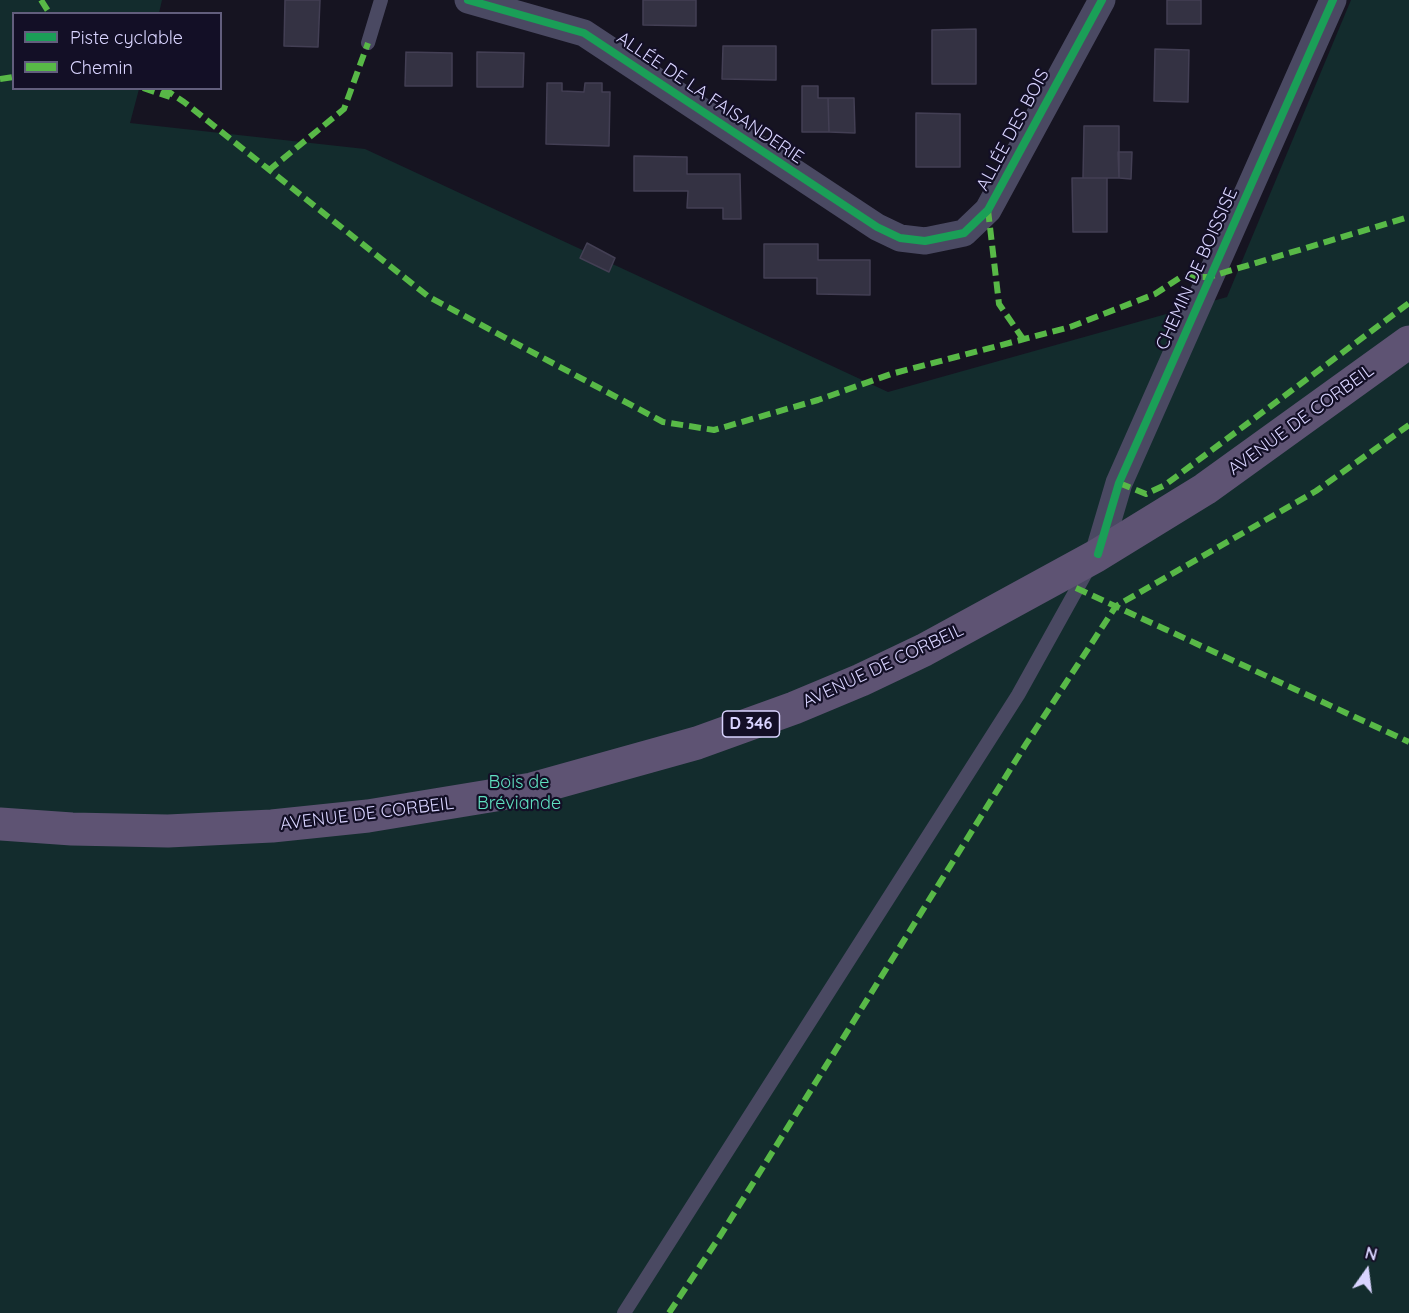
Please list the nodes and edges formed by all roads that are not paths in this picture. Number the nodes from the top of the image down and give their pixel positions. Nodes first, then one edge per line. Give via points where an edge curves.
1 (381, 0) edge
2 (468, 0) edge
3 (1102, 0) edge
4 (1333, 0) edge
5 (368, 43) dead end
6 (924, 241) joint
7 (1409, 342) edge
8 (1097, 555) junction
9 (0, 824) edge
10 (624, 1313) edge

1 - 5 lane
2 - 6 street, ALLÉE DE LA FAISANDERIE via 584,33 877,227 900,238
3 - 6 street, ALLÉE DES BOIS via 988,210 964,233
4 - 8 street, CHEMIN DE BOISSISE via 1119,483
7 - 8 main road, AVENUE DE CORBEIL / D 346 via 1205,489
8 - 9 main road, AVENUE DE CORBEIL / D 346 via 924,650 794,708 686,746 532,789 378,815 272,826 168,831
8 - 10 lane via 1018,695

